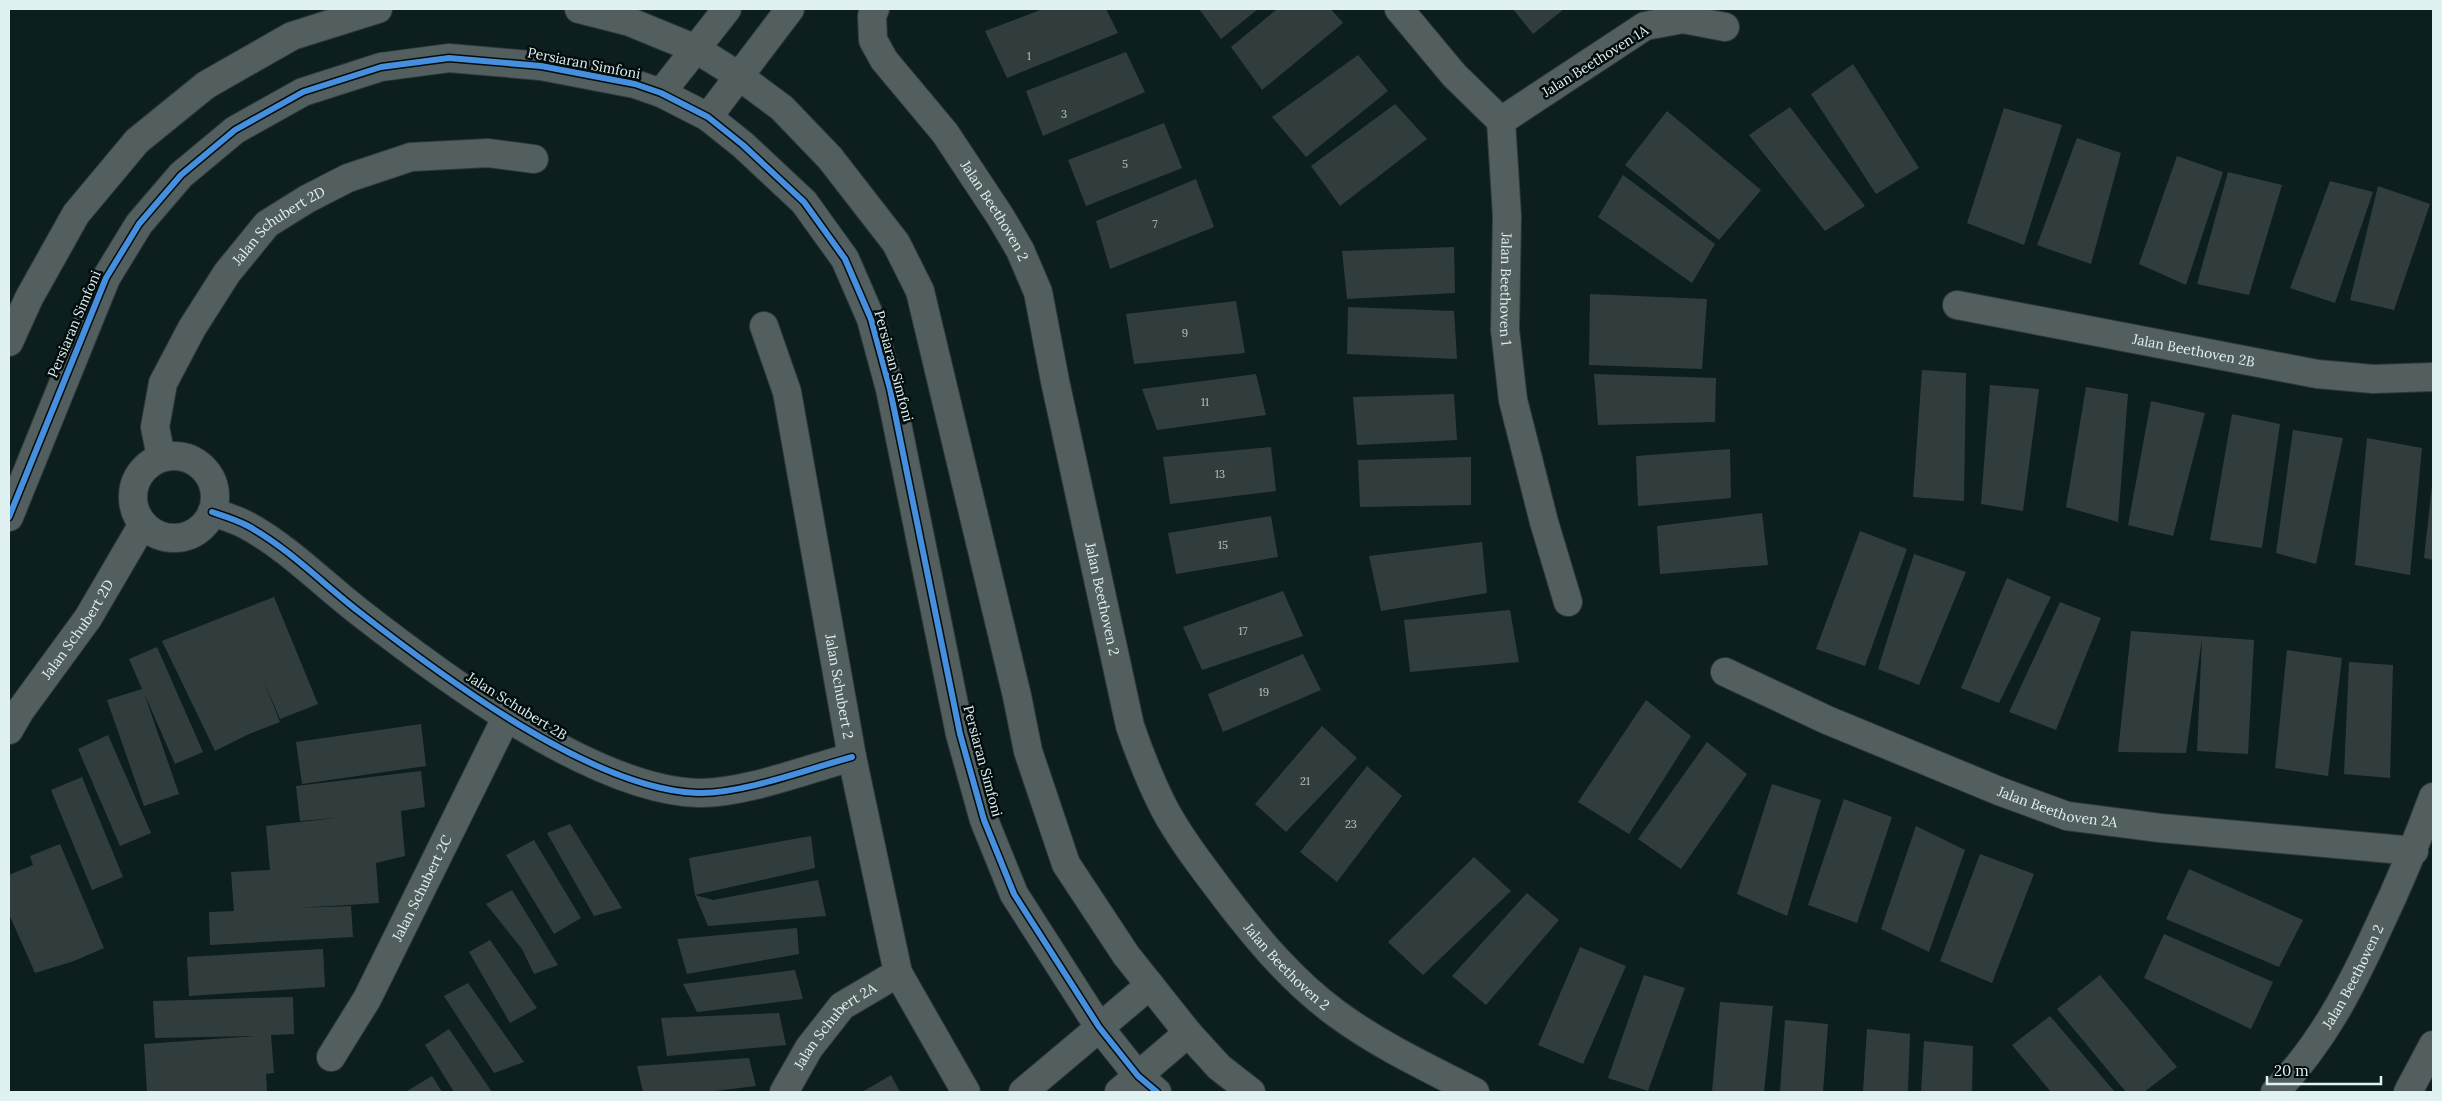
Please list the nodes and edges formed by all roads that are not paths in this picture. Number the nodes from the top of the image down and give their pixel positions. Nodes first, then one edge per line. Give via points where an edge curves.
1 (378, 9) edge
2 (579, 9) edge
3 (727, 9) edge
4 (790, 9) edge
5 (875, 9) edge
6 (1399, 9) edge
7 (1725, 27) dead end
8 (696, 48) junction
9 (739, 76) junction
10 (661, 93) junction
11 (708, 117) junction
12 (1501, 120) junction
13 (534, 159) dead end
14 (1957, 305) dead end
15 (764, 326) dead end
16 (9, 342) edge
17 (2433, 377) edge
18 (161, 458) junction
19 (212, 512) junction
20 (9, 516) edge
21 (143, 524) junction
22 (1568, 602) dead end
23 (1725, 672) dead end
24 (507, 716) junction
25 (9, 730) edge
26 (852, 757) junction
27 (2433, 797) edge
28 (2414, 851) junction
29 (898, 973) junction
30 (1150, 986) junction
31 (1099, 1028) junction
32 (1188, 1033) junction
33 (2433, 1044) edge
34 (331, 1057) dead end
35 (1138, 1087) edge
36 (784, 1092) edge
37 (966, 1092) edge
38 (1022, 1092) edge
39 (1251, 1092) edge
40 (1475, 1092) edge
41 (2275, 1092) edge
42 (2408, 1092) edge

1 - 16 street via 292,36 206,85 138,141 76,214 29,298
2 - 8 street via 630,22
3 - 8 street
4 - 9 street
5 - 40 street, Jalan Beethoven 2 via 872,16 873,40 884,60 945,133 1020,250 1038,292 1130,726 1165,809 1194,856 1247,925 1308,992 1338,1016 1396,1051
6 - 12 street via 1454,75
7 - 12 street, Jalan Beethoven 1A via 1683,19 1645,26
8 - 9 street
8 - 10 street
9 - 11 street
9 - 30 street via 782,108 830,158 896,243 920,291 1028,751 1045,806 1066,864
10 - 11 street, Persiaran Simfoni
10 - 20 street, Persiaran Simfoni via 635,84 541,66 449,58 381,67 303,92 234,130 181,175 139,224 106,278
11 - 31 street, Persiaran Simfoni via 804,202 849,267 871,319 890,389 960,734 984,820 1014,894
12 - 22 street, Jalan Beethoven 1 via 1507,216 1505,330 1513,400
13 - 18 street, Jalan Schubert 2D via 488,153 411,157 348,178 267,224 228,273 192,328 163,383 155,427
14 - 17 street, Jalan Beethoven 2B via 2318,374 2373,379
15 - 26 street, Jalan Schubert 2 via 787,392
18 - 19 street via 187,458 199,464 214,486
18 - 21 street via 149,463 139,473 134,486 132,500 135,513
19 - 21 street via 205,524 181,538 167,538
19 - 24 street, Jalan Schubert 2B via 247,526 435,669
21 - 25 street, Jalan Schubert 2D via 88,618 20,710
23 - 28 street, Jalan Beethoven 2A via 1845,727 2068,816 2160,828
24 - 26 street, Jalan Schubert 2B via 574,756 666,791 700,793 738,789
24 - 34 street, Jalan Schubert 2C via 367,999
26 - 29 street, Jalan Schubert 2
27 - 28 street, Jalan Beethoven 2
28 - 41 street, Jalan Beethoven 2 via 2349,991 2320,1038
29 - 36 street, Jalan Schubert 2A via 842,1006 809,1048
29 - 37 street, Jalan Schubert 2
30 - 31 street
30 - 32 street
31 - 35 street, Persiaran Simfoni
31 - 38 street
32 - 35 street
32 - 39 street via 1219,1067
33 - 42 street

